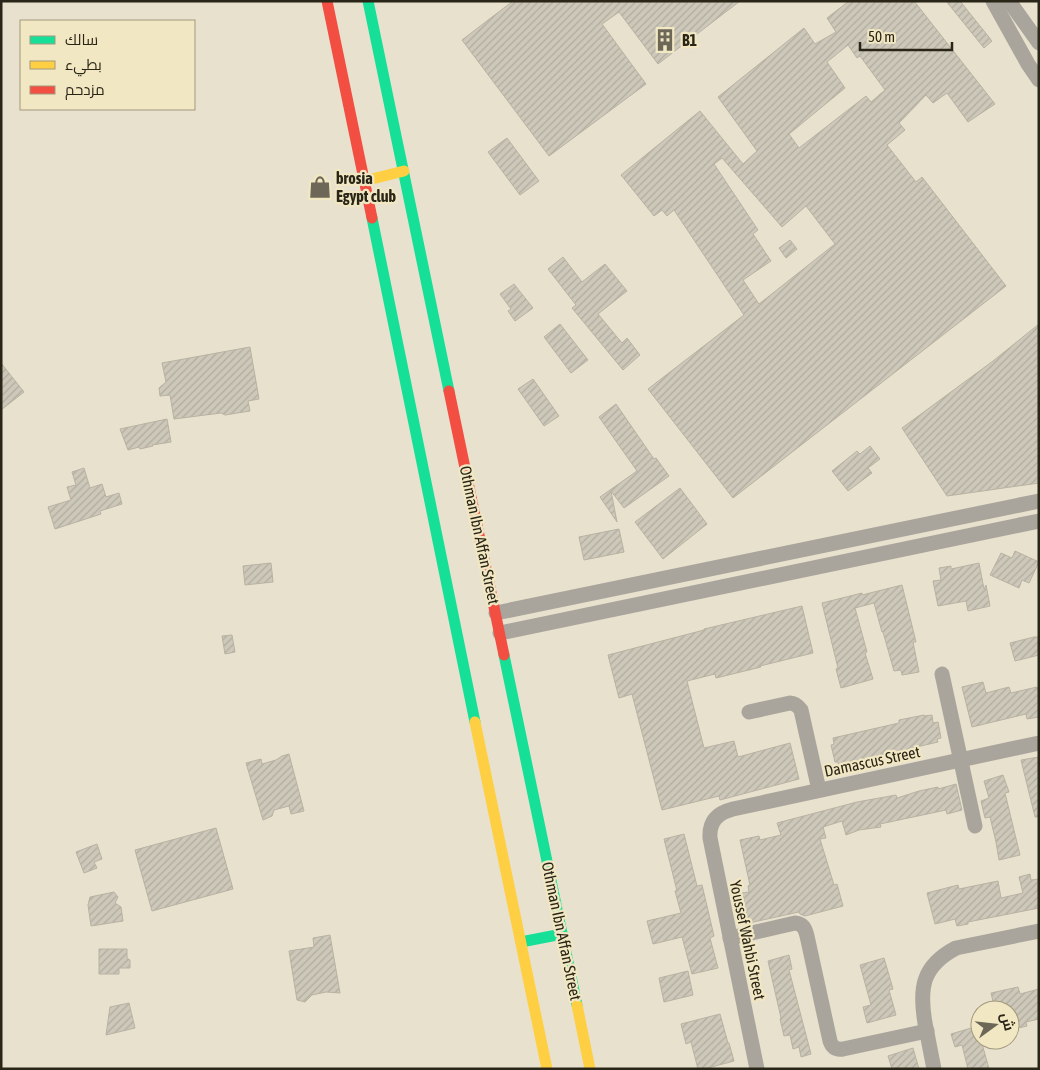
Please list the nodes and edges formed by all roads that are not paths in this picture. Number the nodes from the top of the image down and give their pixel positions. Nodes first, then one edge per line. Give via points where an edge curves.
1 (327, 1) edge
2 (368, 1) edge
3 (993, 1) edge
4 (1008, 1) edge
5 (1022, 1) edge
6 (1023, 22) junction
7 (1039, 43) edge
8 (1039, 80) edge
9 (404, 171) junction
10 (364, 181) junction
11 (1039, 501) edge
12 (1039, 521) edge
13 (694, 572) junction
14 (644, 582) junction
15 (698, 592) junction
16 (649, 602) junction
17 (496, 612) junction
18 (500, 633) junction
19 (942, 674) dead end
20 (749, 712) dead end
21 (1039, 744) edge
22 (960, 760) junction
23 (819, 790) junction
24 (715, 819) joint
25 (975, 826) dead end
26 (1039, 931) edge
27 (562, 934) junction
28 (730, 938) junction
29 (521, 942) junction
30 (926, 1031) junction
31 (547, 1069) edge
32 (590, 1069) edge
33 (757, 1069) edge
34 (934, 1069) edge

1 - 10 main road
2 - 9 main road, Othman Ibn Affan Street
3 - 8 street
4 - 6 street
5 - 6 street
6 - 7 street
9 - 10 main road
9 - 17 main road, Othman Ibn Affan Street
10 - 29 main road
11 - 13 street
12 - 15 street
13 - 14 street
13 - 15 street
14 - 16 street
14 - 17 street
15 - 16 street
16 - 18 street
17 - 18 main road, Othman Ibn Affan Street
18 - 27 main road, Othman Ibn Affan Street
19 - 22 street
20 - 23 street via 790,703 799,707
21 - 22 street, Damascus Street
22 - 23 street, Damascus Street
22 - 25 street
23 - 24 street, Damascus Street via 728,810
24 - 28 street, Youssef Wahbi Street via 710,838
26 - 30 street via 968,945 945,954 931,969 924,983 922,1008
27 - 29 main road
27 - 32 main road, Othman Ibn Affan Street
28 - 30 street via 795,923 803,927 830,1041 836,1049
28 - 33 street, Youssef Wahbi Street
29 - 31 main road
30 - 34 street

